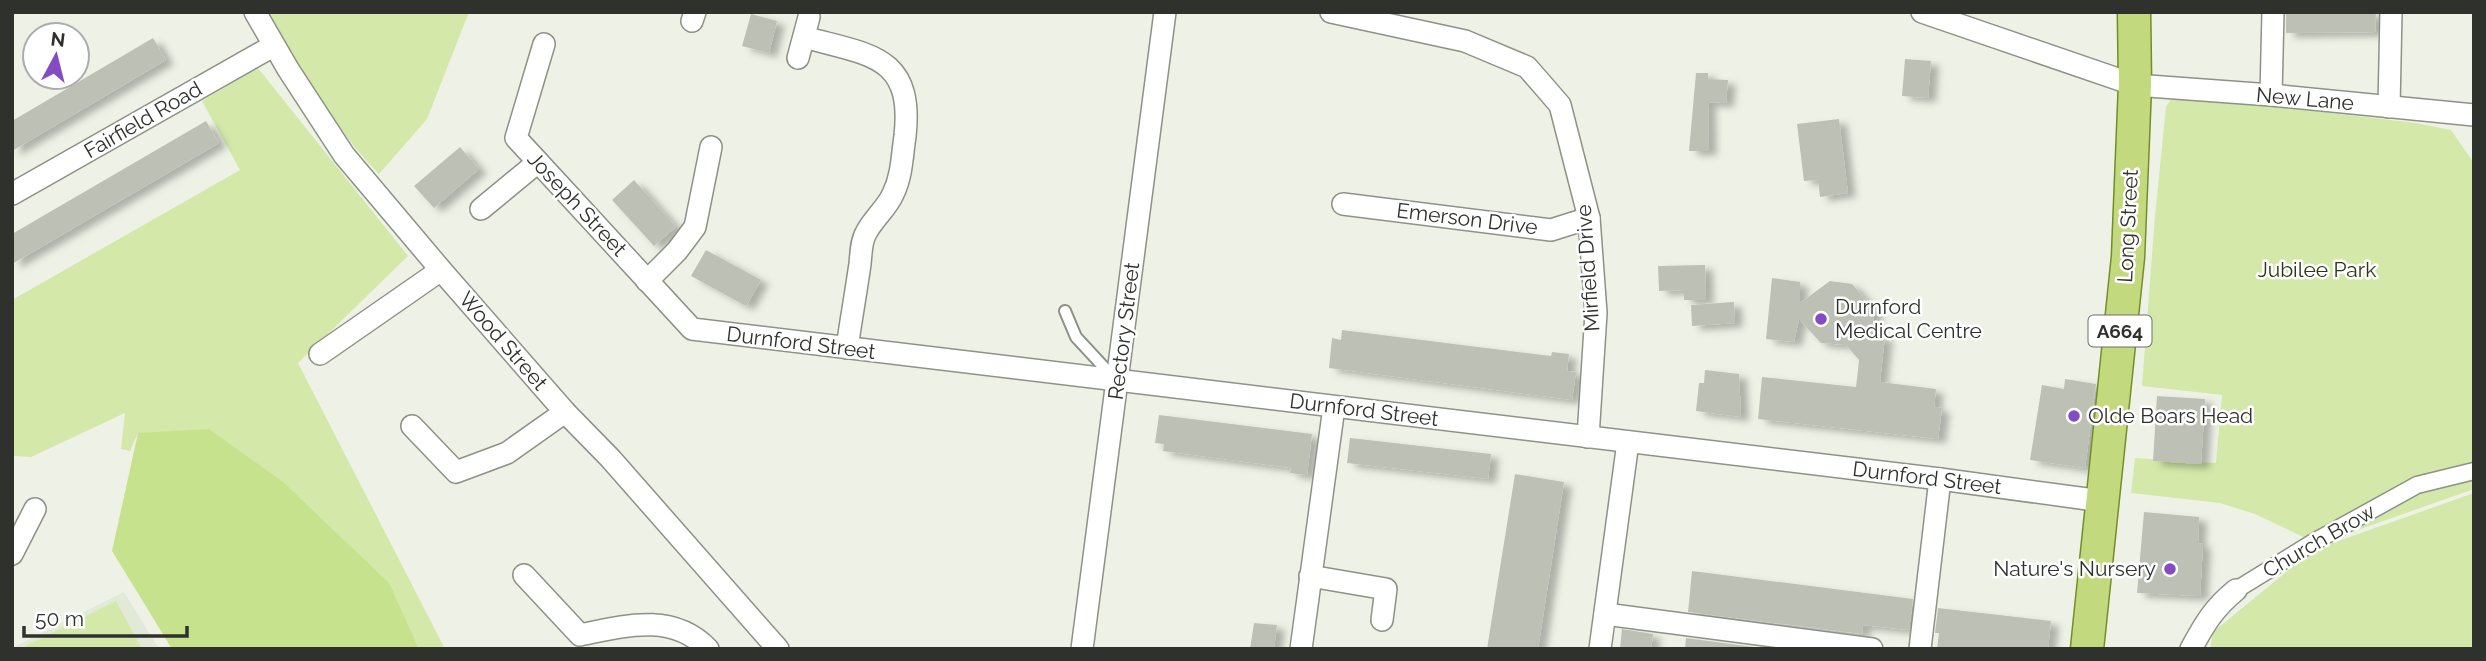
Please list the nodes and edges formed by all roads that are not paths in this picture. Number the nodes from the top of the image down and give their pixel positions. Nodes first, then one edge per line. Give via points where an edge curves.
1 (255, 12) edge
2 (1165, 12) edge
3 (1331, 12) edge
4 (1922, 12) edge
5 (2134, 12) edge
6 (2273, 12) edge
7 (2391, 12) edge
8 (804, 38) dead end
9 (544, 44) dead end
10 (273, 46) junction
11 (2135, 85) junction
12 (2271, 95) junction
13 (2389, 107) junction
14 (2474, 116) edge
15 (712, 148) dead end
16 (538, 162) junction
17 (12, 194) edge
18 (1343, 204) dead end
19 (481, 209) dead end
20 (1589, 218) junction
21 (440, 270) junction
22 (648, 281) junction
23 (1065, 311) dead end
24 (847, 348) junction
25 (320, 354) dead end
26 (1117, 381) junction
27 (1334, 407) junction
28 (565, 412) junction
29 (412, 426) dead end
30 (1588, 437) junction
31 (1628, 442) junction
32 (2474, 471) edge
33 (1940, 479) junction
34 (2102, 501) junction
35 (35, 509) dead end
36 (12, 554) edge
37 (524, 575) dead end
38 (1310, 576) junction
39 (2236, 590) joint
40 (1605, 614) junction
41 (1382, 620) dead end
42 (708, 649) edge
43 (778, 649) edge
44 (1082, 649) edge
45 (1301, 649) edge
46 (1600, 649) edge
47 (1872, 649) edge
48 (1920, 649) edge
49 (2087, 649) edge
50 (2192, 649) edge

1 - 10 street, Wood Street
2 - 26 street, Rectory Street
3 - 20 street, Mirfield Drive via 1465,41 1527,67 1560,105
4 - 11 street, New Lane
5 - 11 main road, Long Street / A664
6 - 12 street
7 - 13 street
8 - 24 street via 878,60 897,75 906,101 900,178 865,234
9 - 16 street, Joseph Street via 516,138
10 - 17 street, Fairfield Road
10 - 21 street, Wood Street via 344,155
11 - 12 street, New Lane
11 - 34 main road, Long Street / A664 via 2128,257
12 - 13 street, New Lane
13 - 14 street, New Lane
15 - 22 street via 695,227
16 - 19 street
16 - 22 street, Joseph Street
18 - 20 street, Emerson Drive via 1551,230
20 - 30 street, Mirfield Drive via 1596,313
21 - 25 street
21 - 28 street, Wood Street
22 - 24 street, Durnford Street via 692,329
23 - 26 lane via 1076,337
24 - 26 street, Durnford Street
26 - 27 street, Durnford Street
26 - 44 street, Rectory Street
27 - 30 street, Durnford Street
27 - 38 street
28 - 29 street via 507,453 456,472
28 - 43 street, Wood Street
30 - 31 street, Durnford Street
31 - 33 street, Durnford Street
31 - 40 street
32 - 39 street, Church Brow via 2417,485
33 - 34 street, Durnford Street
33 - 48 street
34 - 49 main road, Long Street / A664
35 - 36 street
37 - 42 street via 580,635 635,623 670,625
38 - 41 street via 1386,589
38 - 45 street
39 - 50 street, Church Brow via 2209,616
40 - 46 street
40 - 47 street

